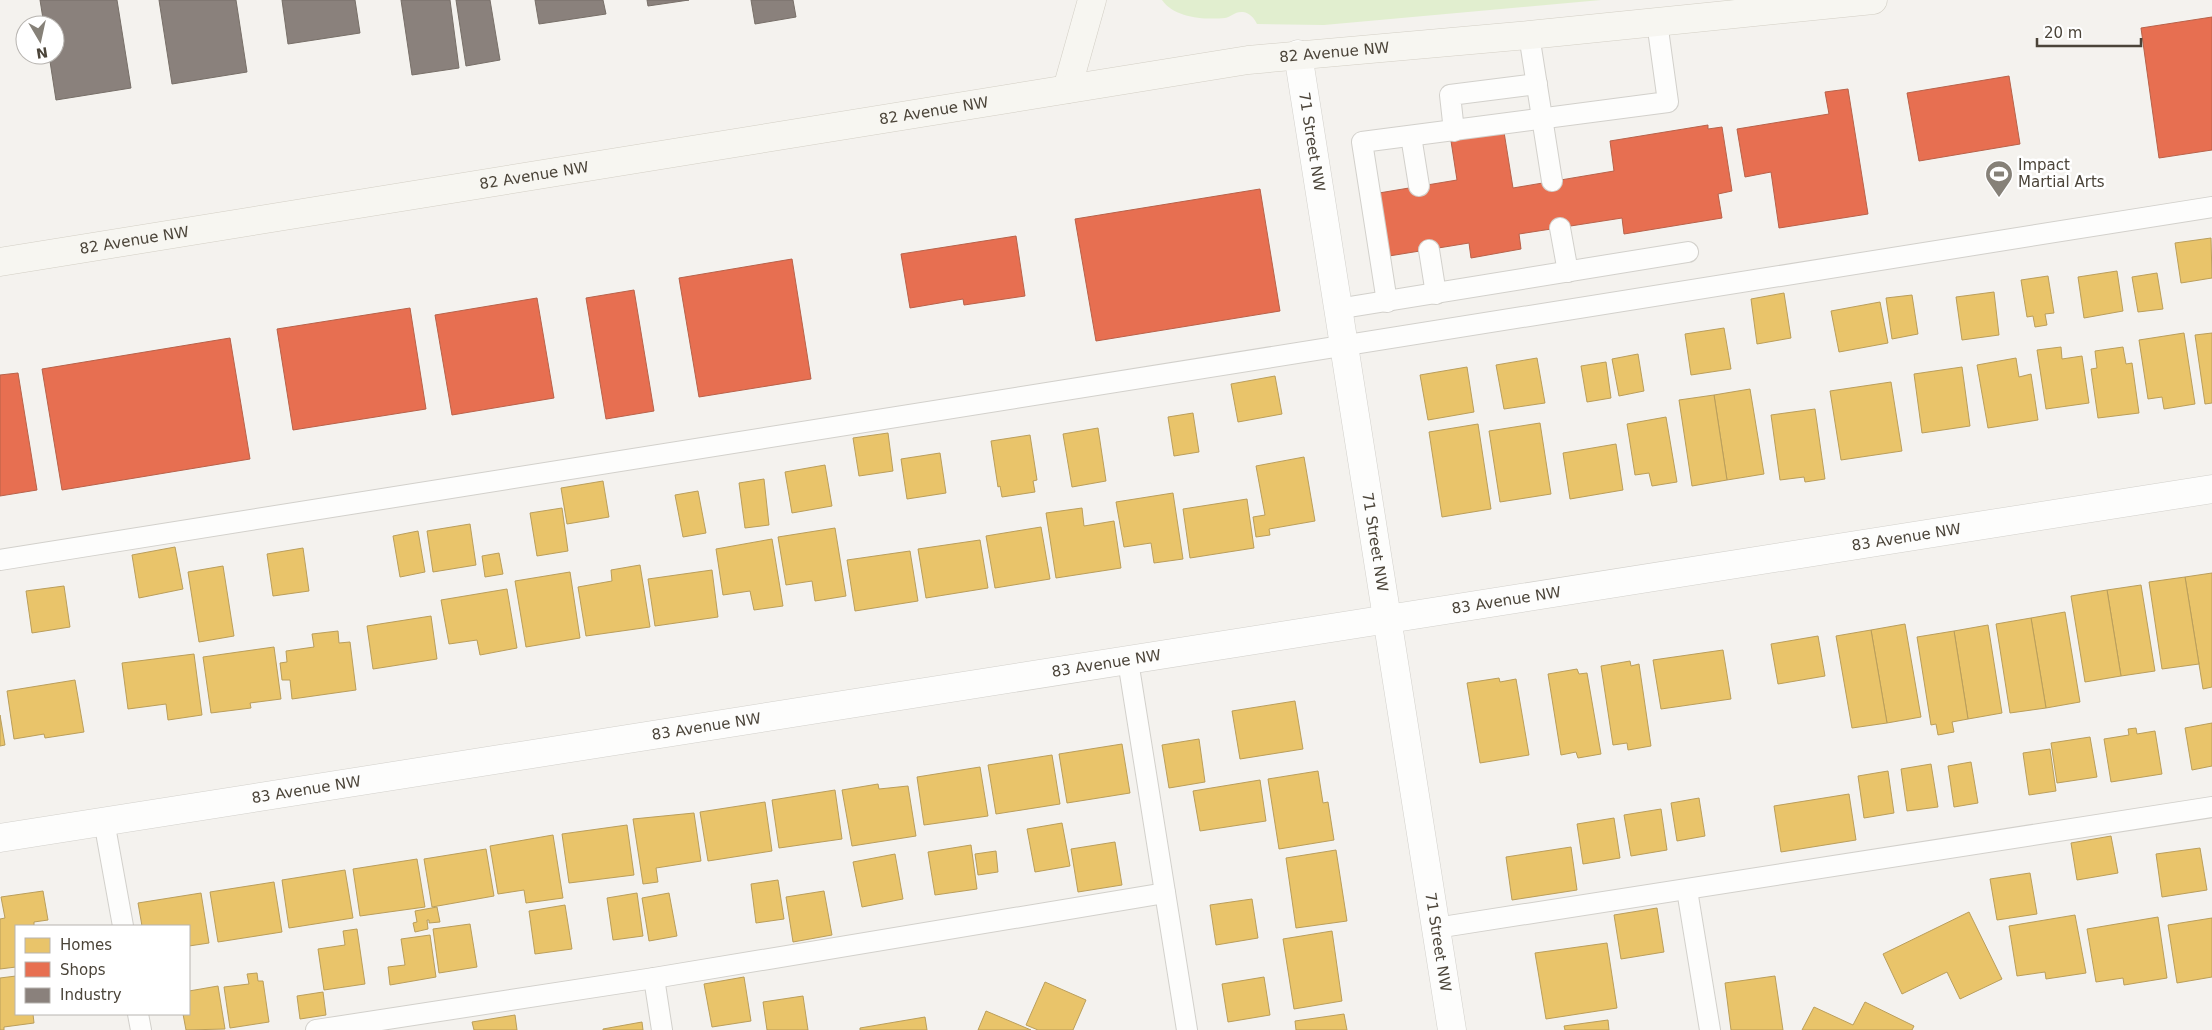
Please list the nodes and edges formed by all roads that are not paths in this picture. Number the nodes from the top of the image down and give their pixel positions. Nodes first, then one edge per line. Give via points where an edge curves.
1 (1092, 0) edge
2 (1872, 0) edge
3 (1657, 22) junction
4 (1529, 35) junction
5 (1298, 54) junction
6 (1537, 84) junction
7 (1067, 89) junction
8 (1542, 118) junction
9 (1454, 130) junction
10 (1411, 136) junction
11 (1552, 181) dead end
12 (1419, 186) dead end
13 (2212, 207) edge
14 (1560, 228) dead end
15 (1429, 250) dead end
16 (1688, 252) dead end
17 (0, 262) edge
18 (1568, 272) junction
19 (1436, 294) junction
20 (1387, 302) junction
21 (1337, 309) junction
22 (1342, 345) junction
23 (2212, 489) edge
24 (0, 560) edge
25 (1387, 618) junction
26 (1128, 661) junction
27 (2212, 807) edge
28 (104, 821) junction
29 (0, 838) edge
30 (1687, 890) junction
31 (1166, 893) junction
32 (123, 925) edge
33 (1436, 928) junction
34 (654, 978) junction
35 (138, 1015) edge
36 (140, 1030) edge
37 (316, 1030) edge
38 (662, 1030) edge
39 (1187, 1030) edge
40 (1452, 1030) edge
41 (1710, 1030) edge

1 - 7 street
2 - 3 street, 82 Avenue NW
3 - 4 street, 82 Avenue NW
3 - 8 lane via 1668,102
4 - 5 street, 82 Avenue NW
4 - 6 lane
5 - 7 street, 82 Avenue NW
5 - 21 street, 71 Street NW
6 - 8 lane
6 - 9 lane via 1450,94
7 - 17 street, 82 Avenue NW
8 - 9 lane
8 - 11 lane
9 - 10 lane
10 - 12 lane
10 - 20 lane via 1362,142
13 - 22 lane
14 - 18 lane
15 - 19 lane
16 - 18 lane
18 - 19 lane
19 - 20 lane
20 - 21 lane
21 - 22 street, 71 Street NW
22 - 24 lane
22 - 25 street, 71 Street NW
23 - 25 street, 83 Avenue NW
25 - 26 street, 83 Avenue NW
25 - 33 street, 71 Street NW
26 - 28 street, 83 Avenue NW
26 - 31 lane
27 - 30 lane
28 - 29 street, 83 Avenue NW
28 - 32 lane
30 - 33 lane
30 - 41 lane
31 - 34 lane
31 - 39 lane
33 - 40 street, 71 Street NW
34 - 37 lane
34 - 38 lane
35 - 36 lane

